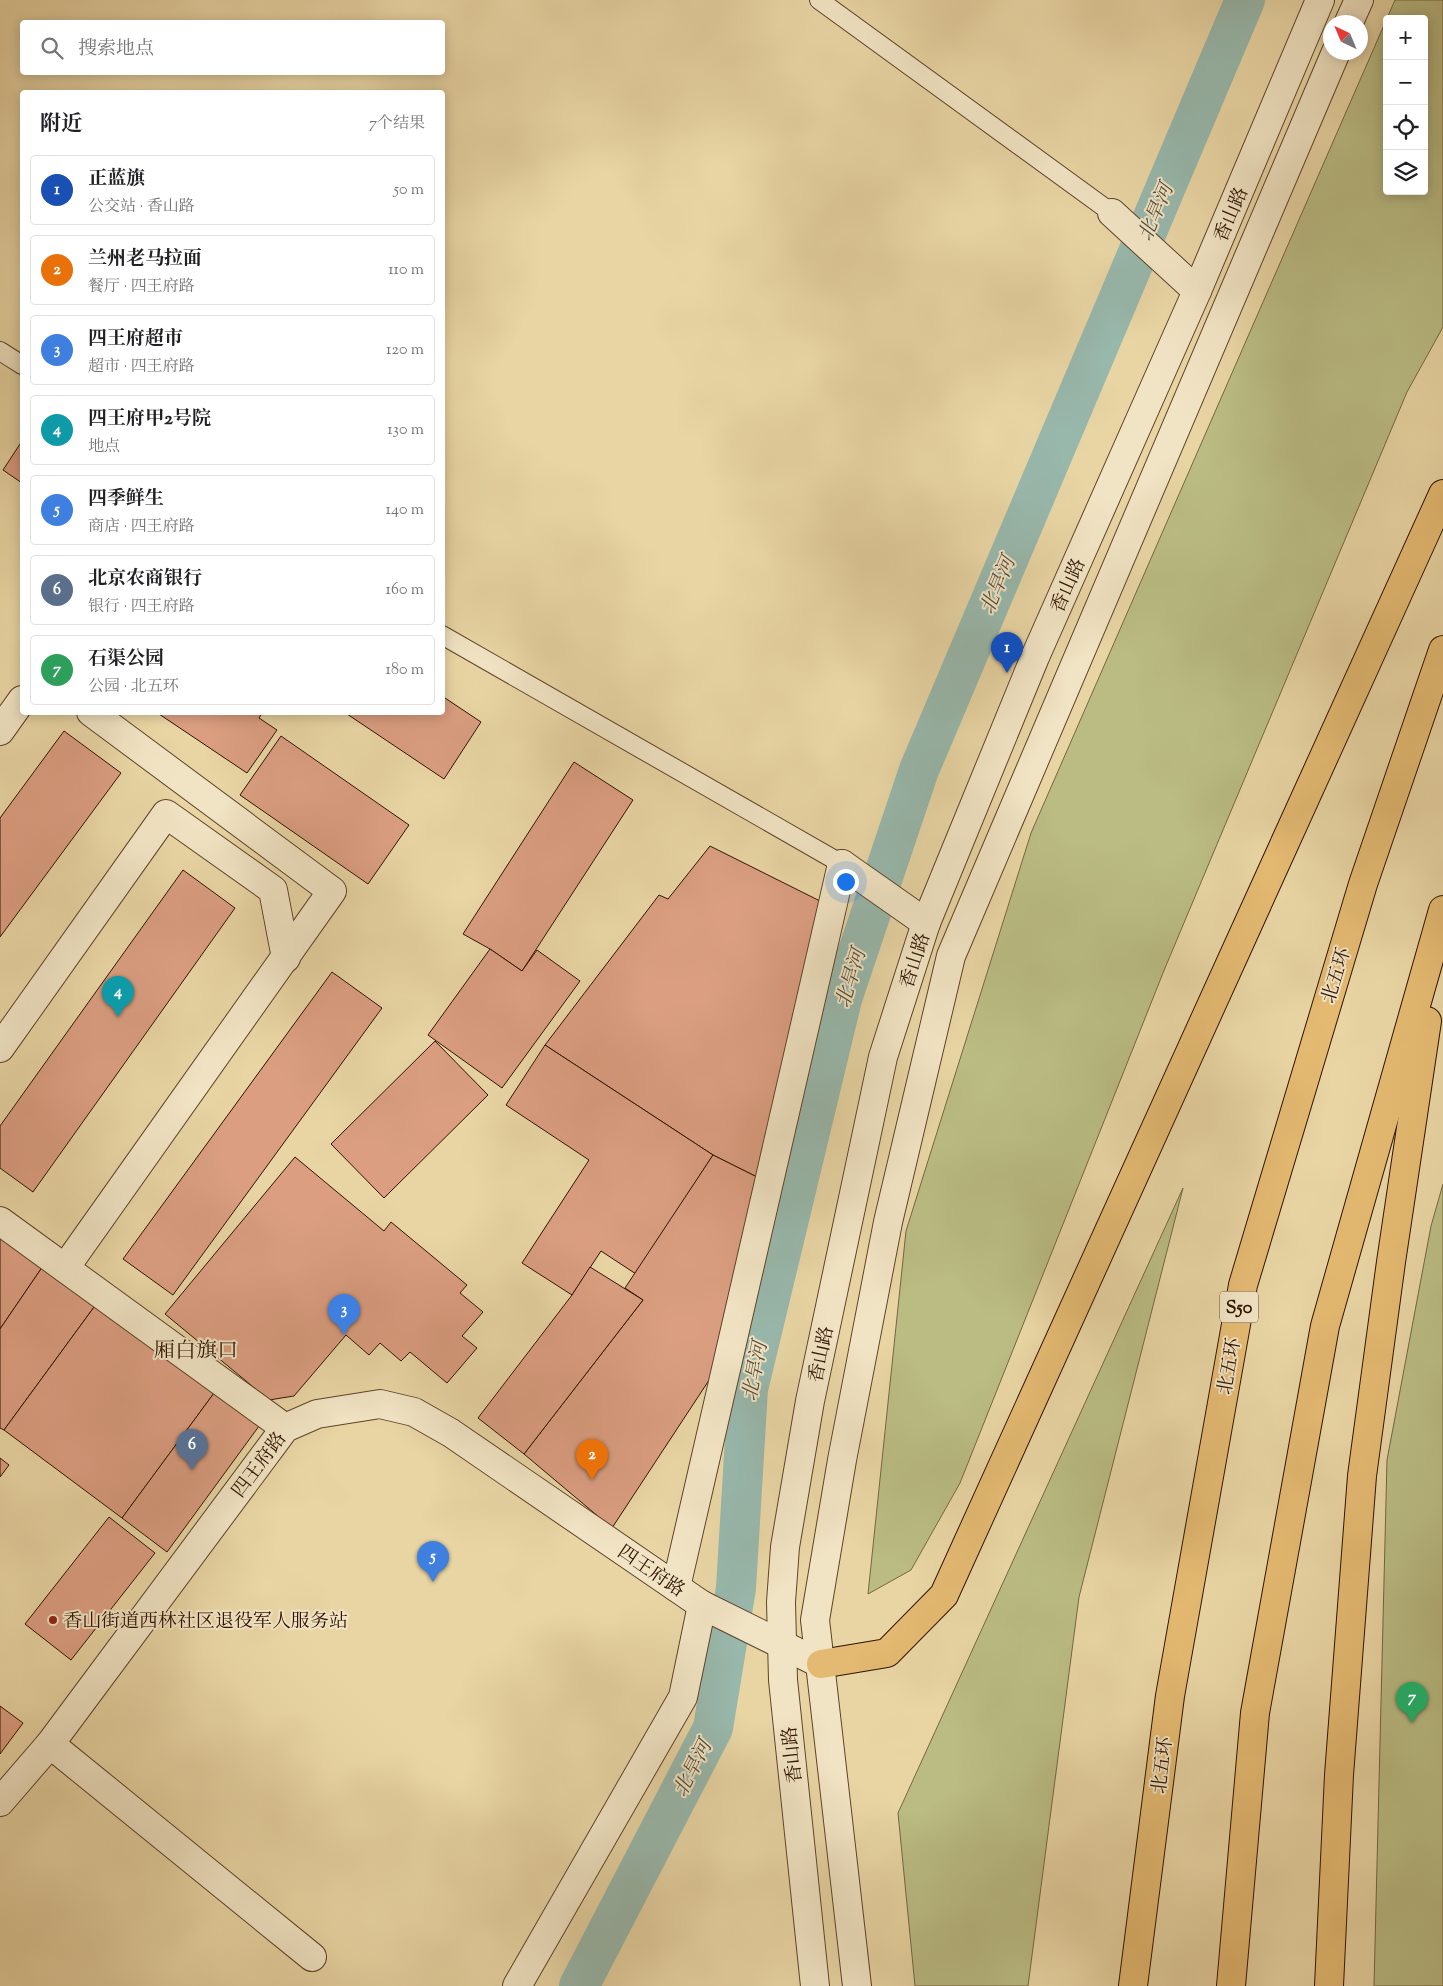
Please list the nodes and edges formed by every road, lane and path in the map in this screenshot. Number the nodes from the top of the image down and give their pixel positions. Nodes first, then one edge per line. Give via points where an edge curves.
1 (819, 0) edge
2 (1320, 0) edge
3 (1359, 0) edge
4 (1352, 15) edge
5 (1333, 60) edge
6 (1112, 213) joint
7 (1197, 292) junction
8 (0, 351) edge
9 (20, 364) edge
10 (1443, 494) edge
11 (445, 637) edge
12 (1443, 650) edge
13 (20, 703) edge
14 (95, 715) edge
15 (0, 731) edge
16 (842, 864) junction
17 (1443, 910) edge
18 (926, 923) junction
19 (286, 958) junction
20 (0, 1048) edge
21 (0, 1221) edge
22 (65, 1268) junction
23 (285, 1428) junction
24 (676, 1587) junction
25 (711, 1609) junction
26 (775, 1641) junction
27 (821, 1664) junction
28 (50, 1744) junction
29 (0, 1802) edge
30 (312, 1957) dead end
31 (516, 1986) edge
32 (816, 1986) edge
33 (857, 1986) edge
34 (1133, 1986) edge
35 (1231, 1986) edge
36 (1329, 1986) edge

1 - 6 lane
2 - 7 street, 香山路
3 - 4 street
5 - 27 street, 香山路 via 951,956 888,1222 841,1469 814,1620
6 - 7 street
7 - 18 street, 香山路 via 1035,658
8 - 9 lane
10 - 27 highway via 944,1595 887,1653
11 - 16 lane
12 - 34 highway, 北五环 / S50 via 1363,884 1242,1286 1170,1696
13 - 15 street
14 - 19 street via 332,891
16 - 18 street
16 - 24 street
17 - 35 highway via 1325,1326 1255,1713
17 - 36 highway via 1362,1476 1339,1775
18 - 26 street, 香山路 via 883,1057 810,1401 785,1547
19 - 20 street via 273,890 166,814
19 - 22 street
21 - 22 street
22 - 23 street
23 - 24 street, 四王府路 via 318,1414 380,1404 414,1412 451,1432
23 - 28 street, 四王府路
24 - 25 street, 四王府路
25 - 26 street, 四王府路
25 - 31 street via 683,1697
26 - 27 street, 四王府路
26 - 32 street, 香山路 via 783,1680
27 - 33 street, 香山路
28 - 29 street, 四王府路
28 - 30 street

